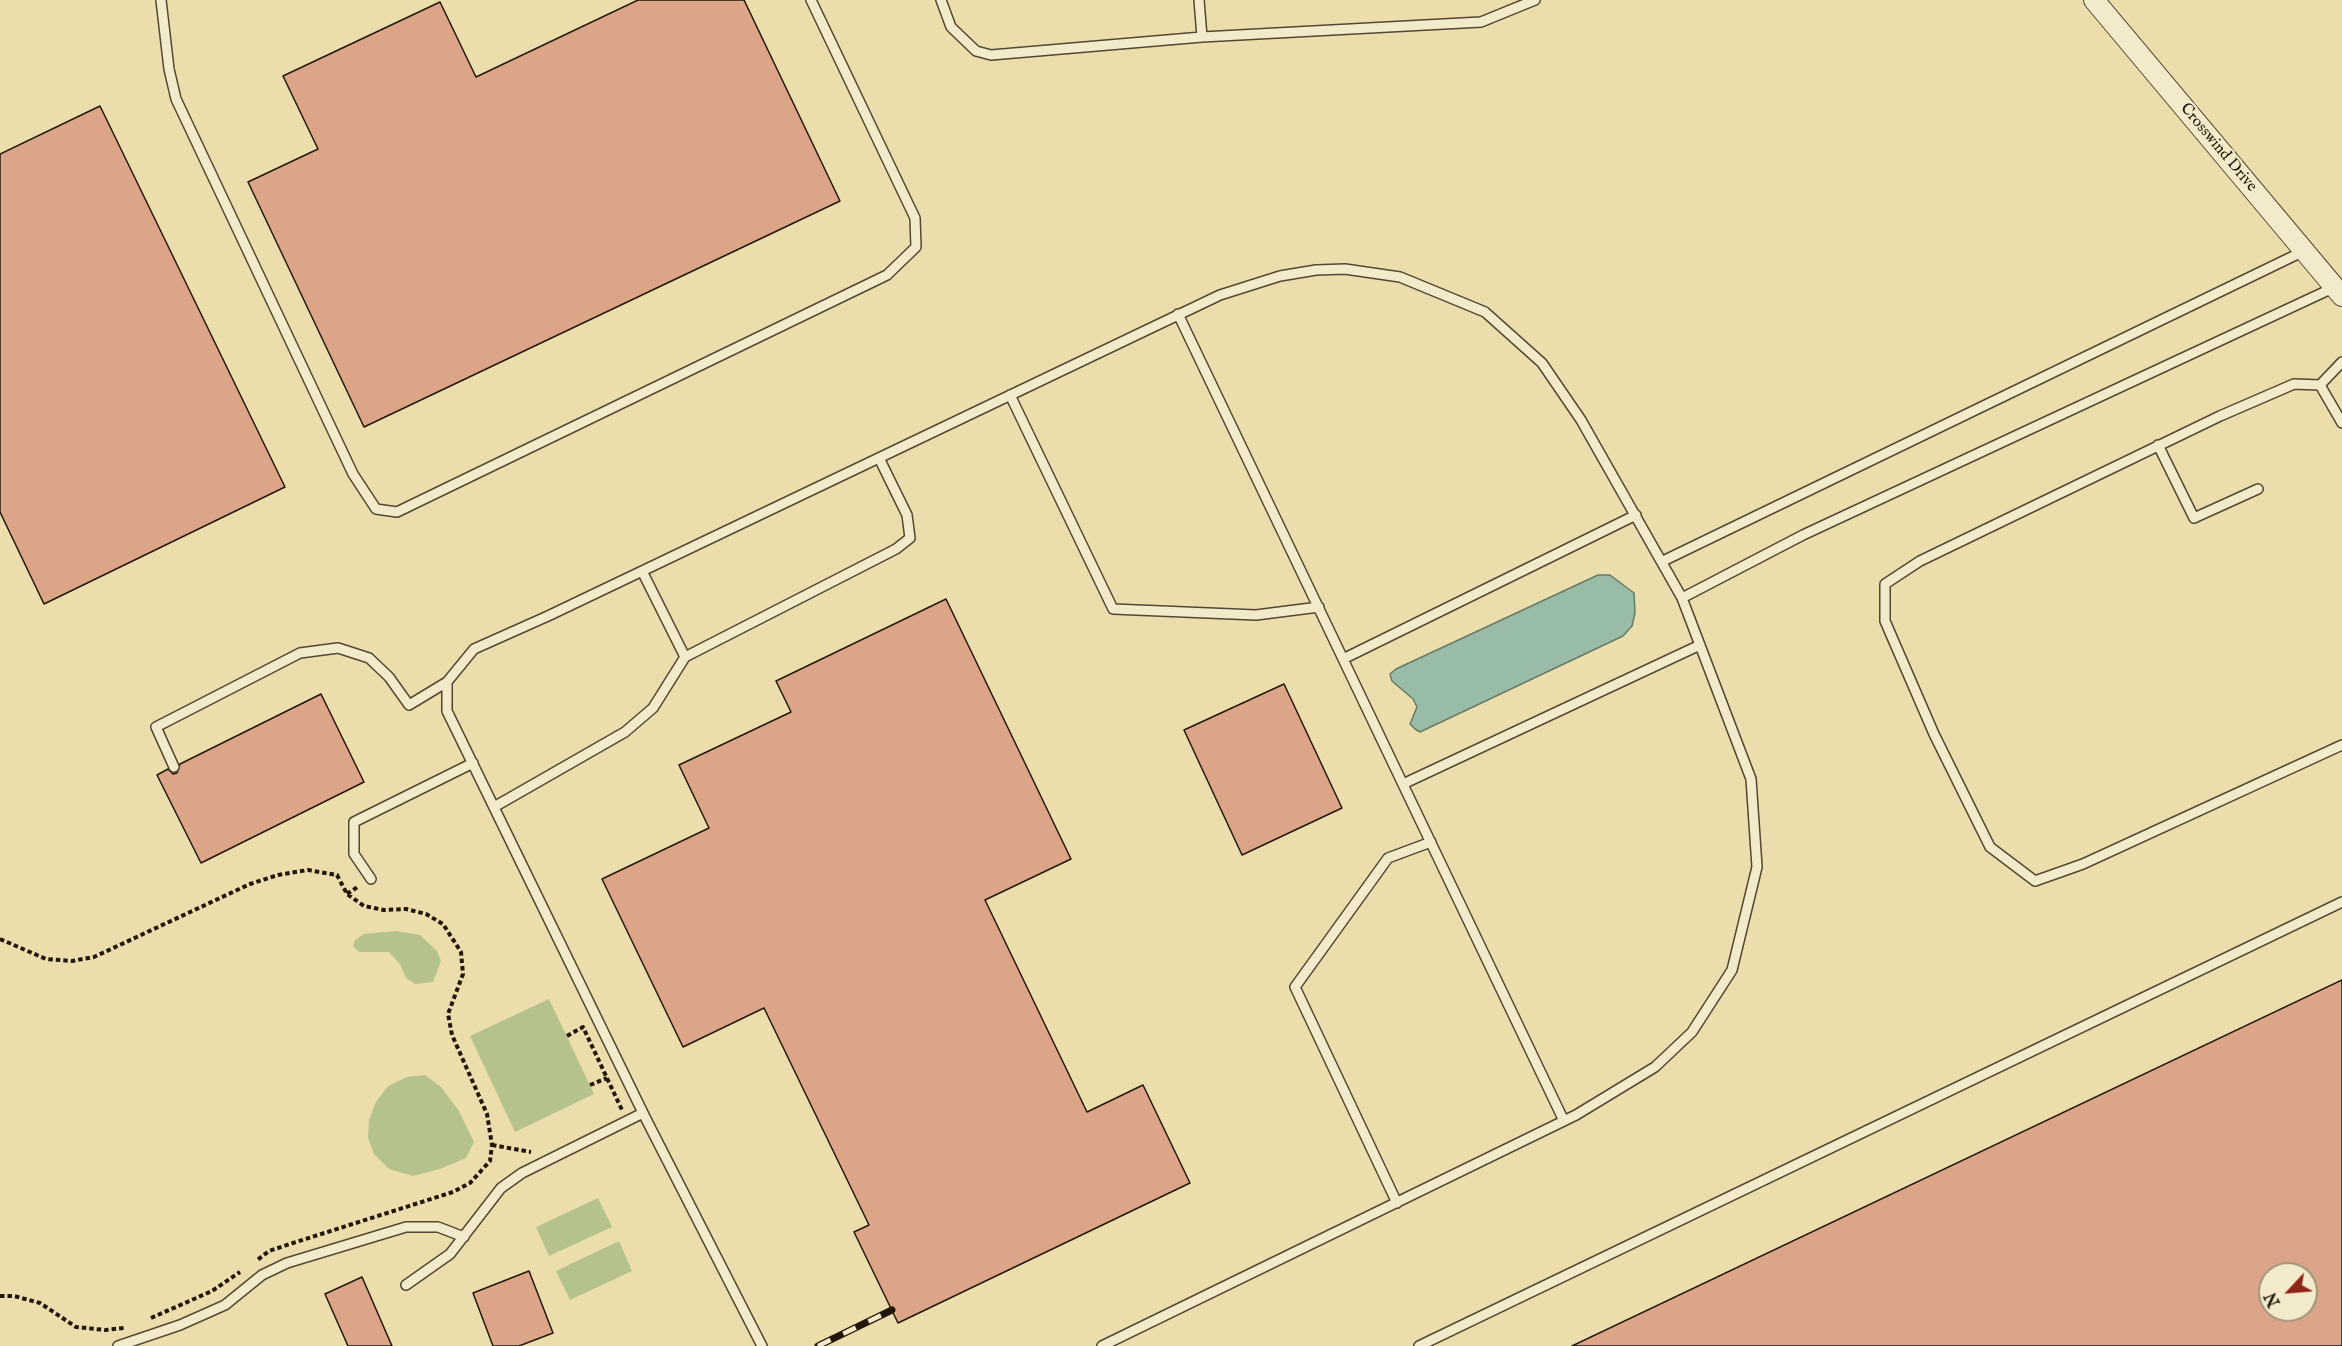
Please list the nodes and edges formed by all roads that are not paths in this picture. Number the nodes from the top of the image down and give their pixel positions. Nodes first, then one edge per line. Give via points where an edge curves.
1 (161, 0) edge
2 (811, 0) edge
3 (940, 0) edge
4 (1199, 0) edge
5 (1536, 0) edge
6 (2094, 0) edge
7 (1202, 37) junction
8 (2304, 251) junction
9 (2338, 291) edge
10 (1178, 314) junction
11 (2342, 362) edge
12 (2320, 385) junction
13 (1010, 395) junction
14 (2342, 423) edge
15 (2158, 446) junction
16 (879, 458) junction
17 (2258, 489) dead end
18 (1636, 515) junction
19 (1663, 561) junction
20 (642, 571) junction
21 (1682, 598) junction
22 (1318, 607) junction
23 (1700, 645) junction
24 (685, 657) junction
25 (1343, 659) junction
26 (447, 682) junction
27 (2342, 745) edge
28 (473, 763) junction
29 (174, 767) dead end
30 (1403, 784) junction
31 (494, 807) junction
32 (1431, 842) junction
33 (371, 879) dead end
34 (2342, 902) edge
35 (643, 1113) junction
36 (1564, 1121) junction
37 (1396, 1203) junction
38 (464, 1237) junction
39 (406, 1285) dead end
40 (118, 1346) edge
41 (762, 1346) edge
42 (1102, 1346) edge
43 (1419, 1346) edge

1 - 2 lane via 176,99 353,474 376,509 397,512 887,274 916,247 915,218
3 - 7 lane via 951,27 976,51 991,55
4 - 7 lane
5 - 7 lane via 1481,22
6 - 8 street, Crosswind Drive
8 - 9 street, Crosswind Drive
8 - 19 lane
9 - 21 lane via 1803,535
10 - 13 lane
10 - 18 lane via 1220,295 1280,276 1345,269 1400,277 1485,312 1542,363 1581,420
10 - 22 lane
11 - 12 lane
12 - 14 lane
12 - 15 lane via 2294,384
13 - 16 lane
13 - 22 lane via 1113,609 1256,615
15 - 17 lane via 2194,518
15 - 27 lane via 1920,561 1885,584 1885,621 1934,734 1990,847 2035,881 2083,864
16 - 20 lane
16 - 24 lane via 907,515 910,538 896,549
18 - 19 lane
18 - 25 lane
19 - 21 lane
20 - 24 lane
20 - 26 lane via 474,649
21 - 23 lane
22 - 25 lane
23 - 30 lane
23 - 36 lane via 1751,779 1756,867 1732,970 1692,1032 1655,1067
24 - 31 lane via 653,708 625,732
25 - 30 lane
26 - 28 lane via 447,711
26 - 29 lane via 409,705 369,658 338,648 300,653 156,727
28 - 31 lane
28 - 33 lane via 354,822 354,854
30 - 32 lane
31 - 35 lane
32 - 36 lane
32 - 37 lane via 1388,858 1295,987
34 - 43 lane
35 - 38 lane via 522,1173 501,1188
35 - 41 lane
36 - 37 lane
37 - 42 lane
38 - 39 lane via 450,1254
38 - 40 lane via 438,1227 406,1227 286,1263 262,1275 225,1305

